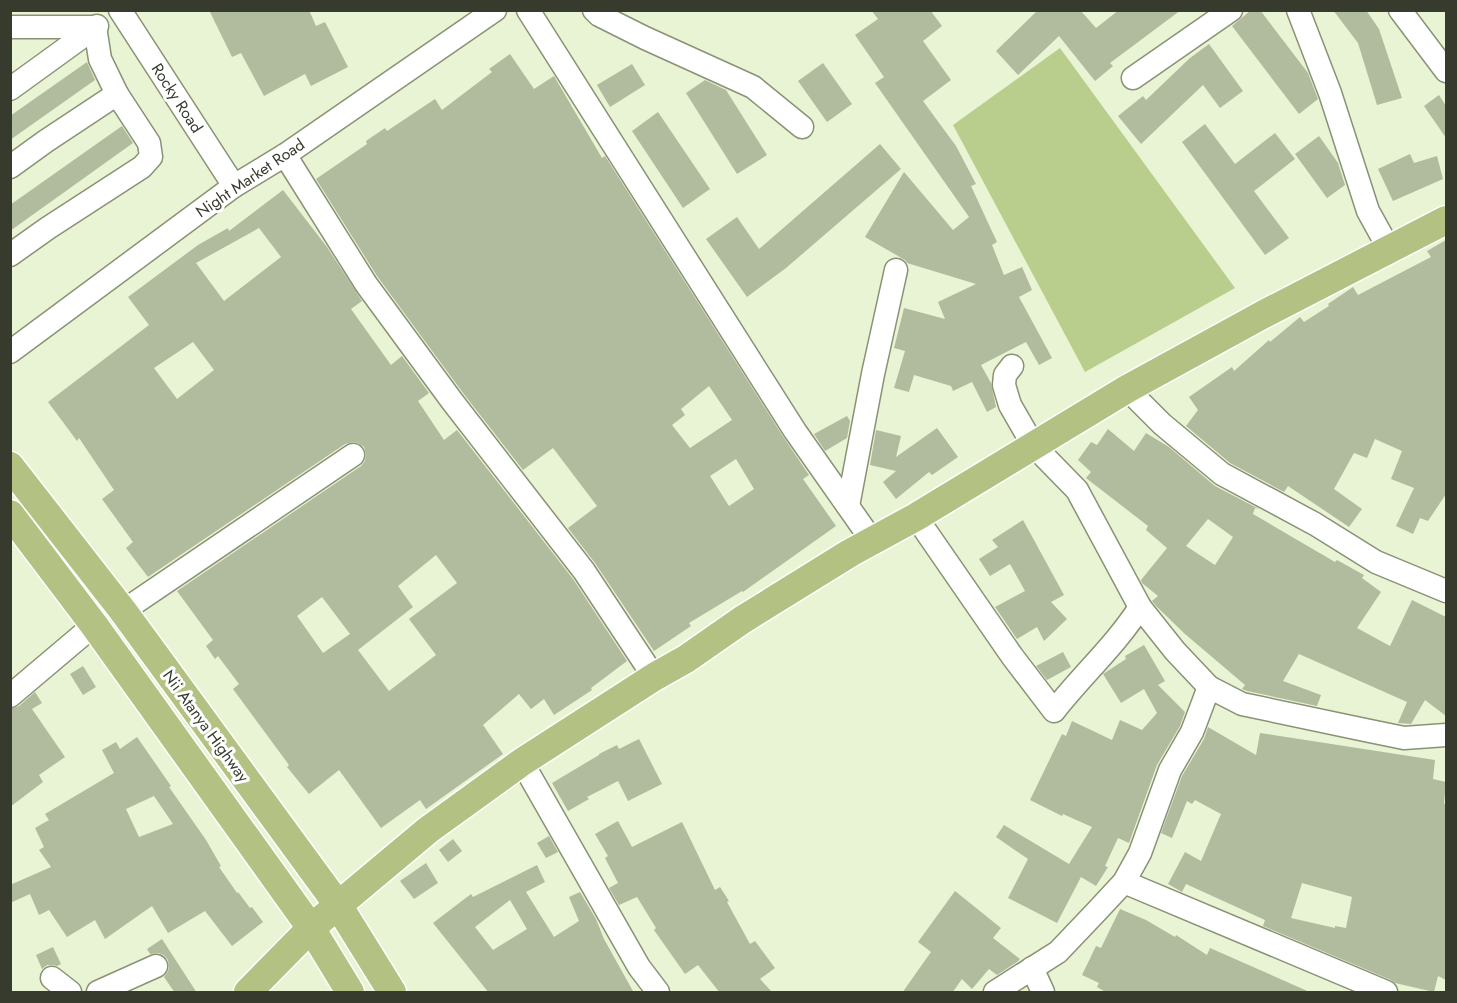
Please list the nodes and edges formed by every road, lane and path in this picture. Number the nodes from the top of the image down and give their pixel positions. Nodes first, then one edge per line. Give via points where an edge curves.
1 (118, 10) edge
2 (495, 10) edge
3 (528, 10) edge
4 (594, 10) edge
5 (1231, 10) edge
6 (1298, 10) edge
7 (1400, 10) edge
8 (10, 27) edge
9 (94, 27) junction
10 (1446, 71) edge
11 (1133, 78) dead end
12 (10, 89) edge
13 (117, 94) junction
14 (802, 127) dead end
15 (285, 155) junction
16 (10, 167) edge
17 (234, 186) junction
18 (1446, 220) edge
19 (1389, 249) junction
20 (10, 255) edge
21 (896, 270) dead end
22 (10, 352) edge
23 (1012, 366) dead end
24 (1127, 389) junction
25 (1033, 445) junction
26 (353, 455) dead end
27 (10, 466) edge
28 (848, 506) junction
29 (10, 514) edge
30 (916, 517) junction
31 (873, 542) junction
32 (1446, 591) edge
33 (1140, 607) junction
34 (123, 611) junction
35 (94, 625) junction
36 (654, 677) junction
37 (1209, 687) junction
38 (10, 696) edge
39 (1446, 735) edge
40 (522, 762) junction
41 (1124, 882) junction
42 (338, 905) junction
43 (311, 928) junction
44 (156, 966) dead end
45 (1032, 968) junction
46 (52, 978) dead end
47 (70, 993) edge
48 (98, 993) edge
49 (248, 993) edge
50 (350, 993) edge
51 (392, 993) edge
52 (658, 993) edge
53 (995, 993) edge
54 (1043, 993) edge
55 (1386, 993) edge

1 - 9 street
1 - 17 street, Rocky Road
2 - 15 street, Night Market Road
3 - 28 street via 795,431
4 - 14 street via 753,87
5 - 11 street
6 - 19 street via 1368,211
7 - 10 street
8 - 9 street
9 - 12 street
9 - 13 street via 100,59
13 - 16 street
13 - 20 street via 149,143 151,157 142,167
15 - 17 street, Night Market Road
15 - 36 street via 366,284 584,571
17 - 22 street, Night Market Road
18 - 19 main road
19 - 24 main road
21 - 28 street
23 - 25 street via 1004,385 1010,405
24 - 25 main road
24 - 32 street via 1222,474 1376,562
25 - 30 main road
25 - 33 street via 1077,490
26 - 34 street
27 - 34 main road, Nii Atanya Highway
28 - 31 street
29 - 35 main road
30 - 31 main road
30 - 33 street via 1054,711
31 - 36 main road
33 - 37 street
34 - 42 main road, Nii Atanya Highway
35 - 38 street
35 - 43 main road
36 - 40 main road
37 - 39 street via 1242,704 1404,738
37 - 41 street via 1192,732 1170,770 1140,853
40 - 42 main road via 428,830
40 - 52 street via 639,967
41 - 45 street via 1058,952
41 - 55 street
42 - 43 main road
42 - 51 main road, Nii Atanya Highway
43 - 49 main road
43 - 50 main road
44 - 48 street
45 - 53 street
45 - 54 street
46 - 47 street

